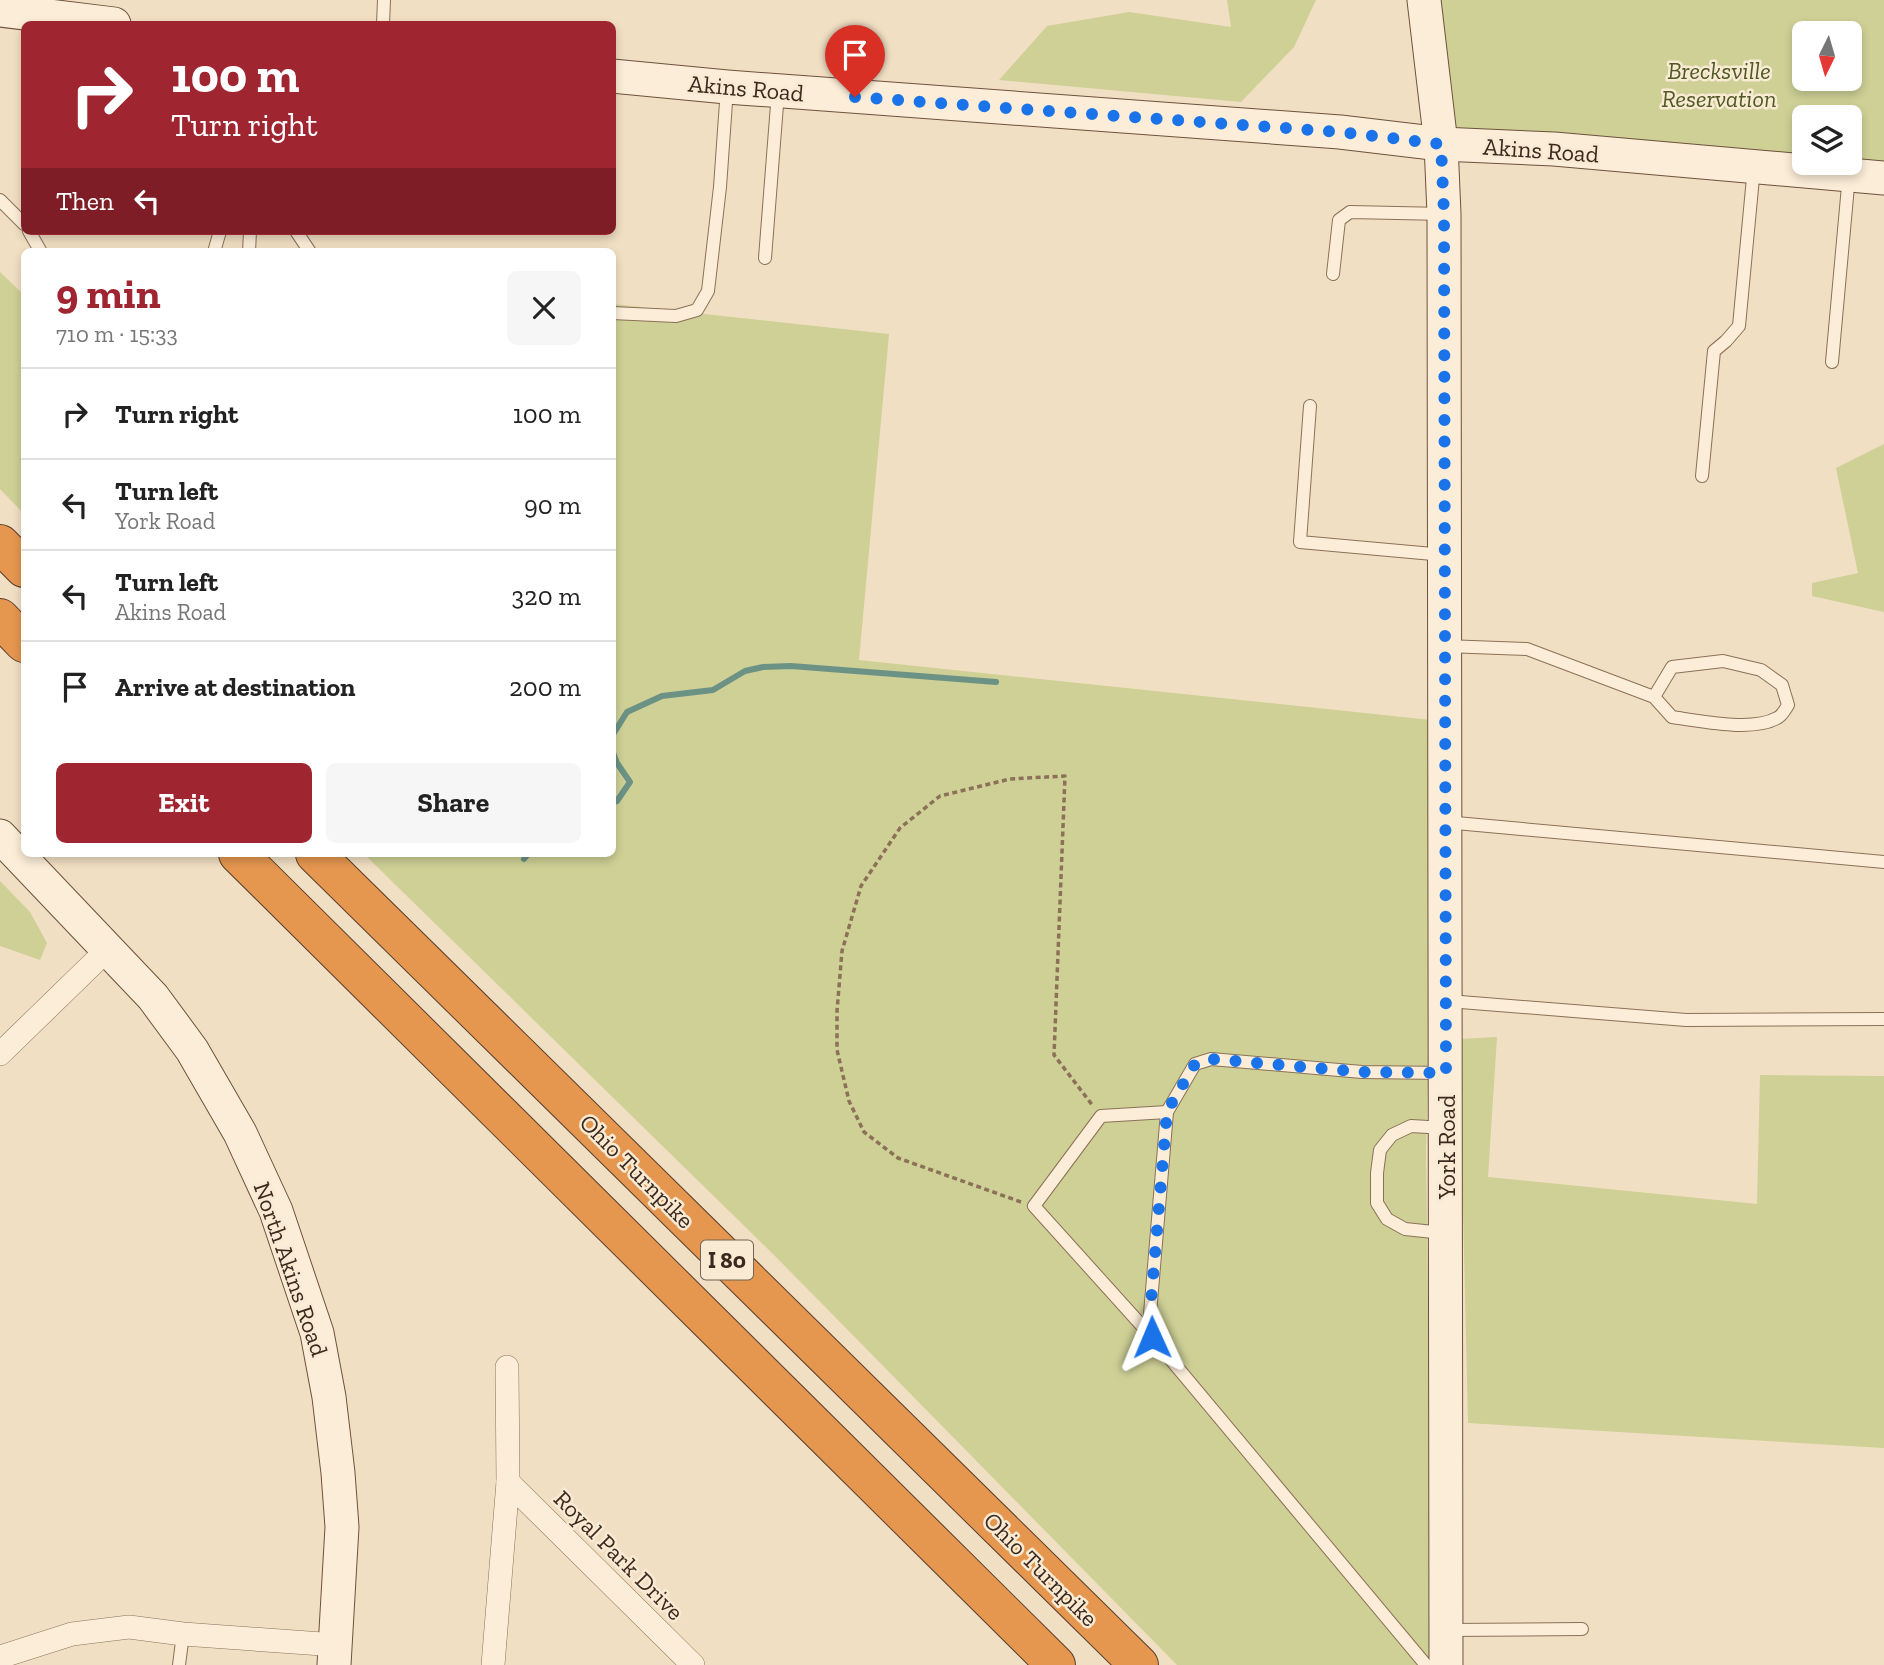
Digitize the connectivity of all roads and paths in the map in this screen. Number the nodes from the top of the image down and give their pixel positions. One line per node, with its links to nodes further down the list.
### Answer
1 (384, 0): 5 (lane)
2 (1424, 0): 9 (street, York Road)
3 (0, 10): 4 (street)
4 (52, 20)
5 (383, 21)
6 (616, 76): 7 (street, Akins Road)
7 (727, 88): 8 (street, Akins Road); 19 (lane)
8 (778, 91): 9 (street, Akins Road); 17 (lane)
9 (1441, 144): 10 (street, Akins Road); 15 (street, York Road)
10 (1754, 167): 11 (street, Akins Road); 22 (lane)
11 (1792, 170)
12 (1849, 175): 13 (street, Akins Road); 20 (lane)
13 (1884, 178)
14 (0, 200): 16 (lane)
15 (1444, 214): 18 (lane); 24 (street, York Road)
16 (21, 221)
17 (765, 258)
18 (1333, 274)
19 (616, 313)
20 (1832, 362)
21 (1310, 406): 24 (lane)
22 (1702, 476)
23 (0, 544): 25 (highway)
24 (1445, 555): 28 (street, York Road)
25 (21, 565)
26 (0, 618): 27 (highway)
27 (21, 640)
28 (1445, 646): 29 (lane); 30 (street, York Road)
29 (1654, 697): 29 (lane)
30 (1445, 822): 34 (lane); 36 (street, York Road)
31 (0, 836): 35 (street, North Akins Road)
32 (241, 857): 56 (highway, I 80)
33 (318, 857): 57 (highway, Ohio Turnpike / I 80)
34 (1884, 862)
35 (108, 949): 38 (street); 51 (street, North Akins Road)
36 (1445, 1001): 37 (lane); 39 (street, York Road)
37 (1884, 1019)
38 (0, 1054)
39 (1446, 1073): 40 (lane); 42 (street, York Road)
40 (1167, 1111): 41 (lane); 45 (lane)
41 (1101, 1116): 43 (lane); 43 (path)
42 (1446, 1128): 44 (street, York Road); 44 (lane)
43 (1034, 1206): 45 (lane)
44 (1446, 1233): 49 (street, York Road)
45 (1152, 1337): 58 (lane)
46 (508, 1367): 47 (street)
47 (508, 1482): 54 (street); 55 (street, Royal Park Drive)
48 (1582, 1629): 49 (lane)
49 (1446, 1630): 59 (street, York Road)
50 (183, 1634): 51 (street); 52 (street); 53 (lane)
51 (335, 1655)
52 (0, 1657)
53 (179, 1665)
54 (493, 1665)
55 (693, 1665)
56 (1056, 1665)
57 (1139, 1665)
58 (1426, 1665)
59 (1446, 1665)

